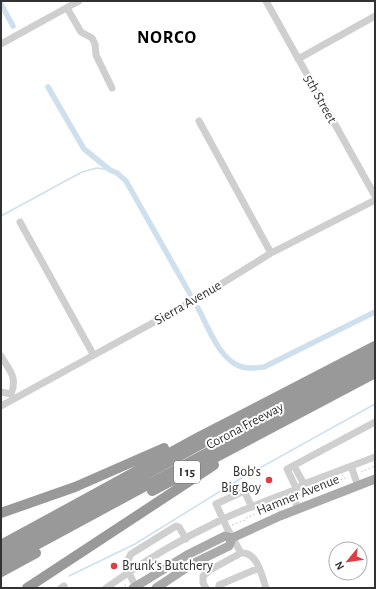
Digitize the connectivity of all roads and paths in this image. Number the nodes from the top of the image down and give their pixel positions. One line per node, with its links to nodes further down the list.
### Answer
1 (78, 1): 3 (street)
2 (266, 1): 6 (street, 5th Street)
3 (67, 8): 5 (street); 7 (street)
4 (375, 16): 6 (street)
5 (1, 44)
6 (298, 59): 9 (street, 5th Street)
7 (112, 88)
8 (199, 122): 12 (street)
9 (375, 196)
10 (375, 200): 12 (street, Sierra Avenue)
11 (20, 222): 14 (street)
12 (271, 253): 14 (street, Sierra Avenue)
13 (375, 346): 24 (highway, Corona Freeway / I 15)
14 (93, 354): 20 (street, Sierra Avenue)
15 (1, 356): 20 (street)
16 (375, 356): 44 (highway)
17 (375, 365): 45 (highway)
18 (375, 373): 22 (highway, Corona Freeway / I 15)
19 (1, 392): 20 (street)
20 (13, 396): 21 (street, Sierra Avenue)
21 (1, 406)
22 (295, 415): 47 (highway, Corona Freeway / I 15); 49 (highway)
23 (375, 422): 26 (street)
24 (198, 437): 37 (highway); 42 (highway, Corona Freeway / I 15)
25 (375, 456): 27 (street)
26 (294, 466): 31 (street); 33 (street)
27 (351, 466): 29 (street); 31 (street)
28 (375, 466): 29 (path)
29 (354, 474): 32 (street); 34 (path)
30 (375, 479): 32 (main road, Hamner Avenue)
31 (304, 484): 33 (street)
32 (358, 486): 36 (main road, Hamner Avenue)
33 (294, 489): 34 (street); 35 (street)
34 (294, 498): 36 (street); 39 (path)
35 (252, 507): 38 (street); 38 (street)
36 (298, 509): 41 (main road, Hamner Avenue)
37 (1, 513)
38 (223, 519): 39 (street); 40 (street)
39 (227, 528): 41 (street)
40 (186, 538): 48 (street); 48 (street)
41 (232, 538): 43 (street); 48 (main road, Hamner Avenue); 52 (main road, Hamner Avenue)
42 (1, 545)
43 (241, 553): 46 (street); 53 (street)
44 (1, 554)
45 (1, 564)
46 (259, 568): 54 (street); 55 (street)
47 (1, 572)
48 (132, 582): 50 (street); 51 (path)
49 (27, 588)
50 (106, 588)
51 (121, 588)
52 (156, 588)
53 (206, 588)
54 (219, 588)
55 (266, 588)

